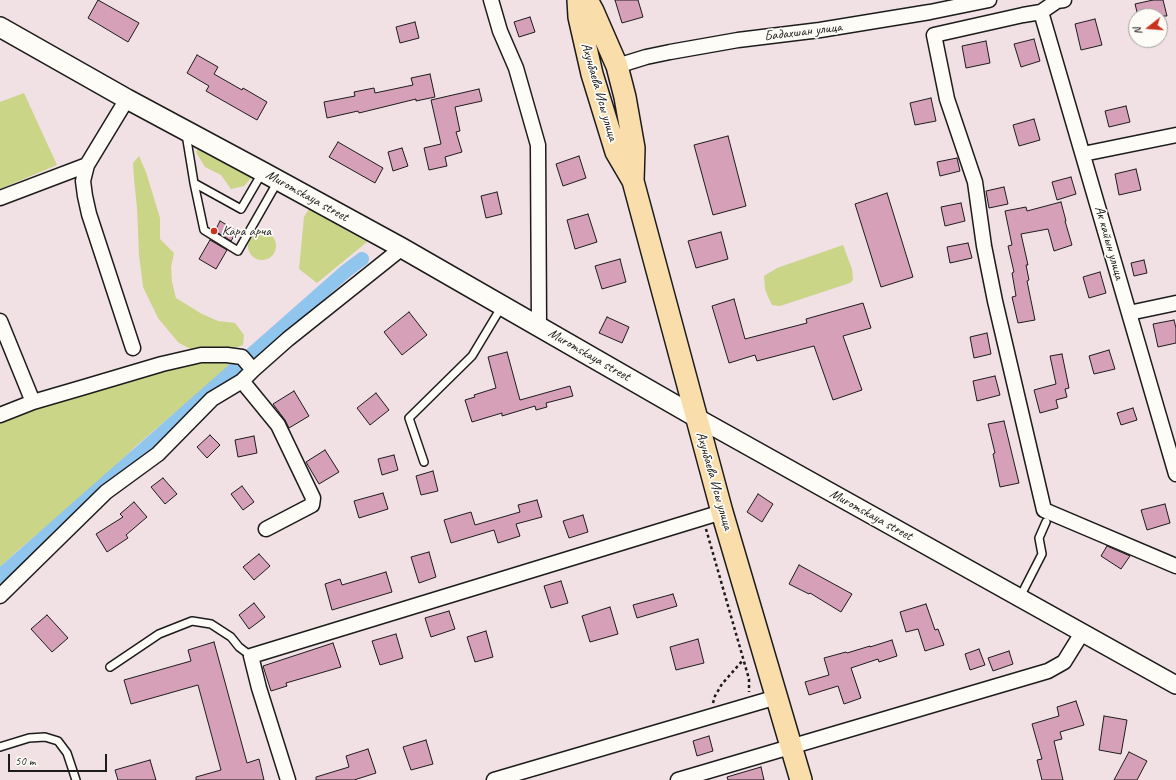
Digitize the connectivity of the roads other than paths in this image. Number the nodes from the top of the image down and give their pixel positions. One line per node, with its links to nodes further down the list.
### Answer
1 (491, 0): 23 (street)
2 (578, 0): 15 (main road, Ахунбаева Исы улица)
3 (587, 0): 8 (main road, Ахунбаева Исы улица)
4 (989, 0): 8 (street, Бадахшан улица)
5 (1064, 0): 6 (street)
6 (1041, 12): 12 (street, Ак кайын улица); 33 (street)
7 (0, 27): 9 (main road, Muromskaya street)
8 (617, 66): 15 (main road, Ахунбаева Исы улица)
9 (127, 99): 10 (main road, Muromskaya street); 13 (street)
10 (185, 130): 14 (main road, Muromskaya street); 16 (lane)
11 (1176, 135): 12 (street)
12 (1083, 154): 21 (street, Ак кайын улица)
13 (87, 165): 17 (street); 24 (street)
14 (270, 176): 16 (lane); 16 (lane); 18 (main road, Muromskaya street)
15 (633, 181): 29 (main road, Ахунбаева Исы улица)
16 (194, 183)
17 (0, 198)
18 (402, 248): 20 (main road, Muromskaya street); 25 (street)
19 (1176, 303): 21 (street)
20 (502, 306): 23 (main road, Muromskaya street); 30 (lane)
21 (1129, 313): 31 (street, Ак кайын улица)
22 (0, 321): 27 (street)
23 (539, 327): 29 (main road, Muromskaya street)
24 (134, 348)
25 (247, 363): 26 (street); 27 (street)
26 (242, 381): 34 (street); 36 (street)
27 (33, 402): 28 (street)
28 (0, 415)
29 (696, 417): 32 (main road, Ахунбаева Исы улица); 37 (street, Muromskaya street)
30 (424, 462)
31 (1175, 468)
32 (722, 512): 39 (street); 42 (main road, Ахунбаева Исы улица)
33 (1049, 516): 35 (street); 37 (lane)
34 (266, 529)
35 (1176, 566)
36 (0, 596)
37 (1020, 598): 38 (street, Muromskaya street)
38 (1082, 633): 41 (street, Muromskaya street); 43 (street)
39 (251, 656): 40 (lane); 46 (street)
40 (110, 667)
41 (1176, 685)
42 (777, 697): 43 (main road, Ахунбаева Исы улица); 47 (street)
43 (791, 746): 48 (street); 49 (main road, Ахунбаева Исы улица)
44 (0, 747): 45 (lane)
45 (76, 780)
46 (288, 780)
47 (494, 780)
48 (678, 780)
49 (801, 780)

